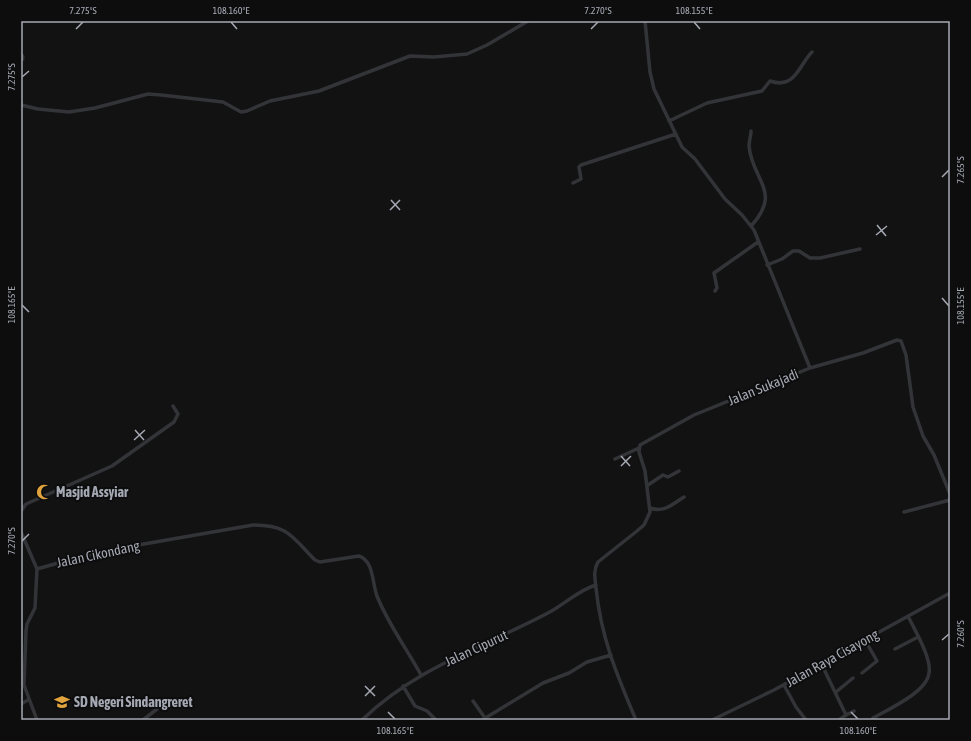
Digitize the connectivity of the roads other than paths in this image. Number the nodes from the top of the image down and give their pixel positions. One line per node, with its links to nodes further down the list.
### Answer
1 (528, 21): 4 (street)
2 (645, 21): 5 (street, Jalan Sukajadi)
3 (812, 52): 5 (street)
4 (21, 105)
5 (669, 121): 7 (street, Jalan Sukajadi)
6 (751, 131): 9 (street)
7 (676, 134): 8 (street); 9 (street, Jalan Sukajadi)
8 (573, 183)
9 (751, 226): 10 (street, Jalan Sukajadi)
10 (758, 242): 12 (street, Jalan Sukajadi); 13 (street)
11 (860, 249): 12 (street)
12 (767, 265): 14 (street, Jalan Sukajadi)
13 (715, 291)
14 (810, 368): 16 (street, Jalan Sukajadi); 20 (street)
15 (173, 406): 24 (street)
16 (639, 448): 17 (street, Jalan Sukajadi); 19 (street)
17 (615, 459)
18 (679, 471): 19 (street)
19 (648, 485): 23 (street)
20 (950, 494)
21 (684, 497): 23 (street)
22 (950, 500): 25 (street)
23 (650, 508): 28 (street)
24 (21, 511)
25 (904, 512)
26 (21, 532): 27 (street, Jalan Cikondang)
27 (37, 569): 37 (street, Jalan Cikondang); 42 (street, Jalan Cikondang)
28 (596, 585): 34 (street); 37 (street, Jalan Cipurut)
29 (950, 593): 30 (street, Jalan Raya Cisayong)
30 (908, 616): 31 (street); 32 (street, Jalan Raya Cisayong)
31 (918, 637): 33 (street); 49 (street)
32 (865, 640): 35 (street, Jalan Raya Cisayong); 36 (street)
33 (895, 649)
34 (611, 655): 50 (street); 55 (street)
35 (821, 663): 39 (street, Jalan Raya Cisayong); 41 (street)
36 (862, 673)
37 (421, 675): 40 (street, Jalan Cipurut)
38 (852, 678): 41 (street)
39 (784, 685): 48 (street, Jalan Raya Cisayong); 58 (street)
40 (403, 686): 53 (street, Jalan Cipurut); 54 (street)
41 (836, 692): 47 (street)
42 (28, 700): 44 (street); 51 (street)
43 (473, 701): 50 (street)
44 (21, 704)
45 (157, 709): 52 (street)
46 (854, 711): 47 (street)
47 (846, 715): 59 (street)
48 (720, 716): 56 (street, Jalan Raya Cisayong); 57 (street)
49 (873, 718)
50 (483, 719)
51 (37, 720)
52 (143, 720)
53 (362, 720)
54 (436, 720)
55 (636, 720)
56 (712, 720)
57 (723, 720)
58 (806, 720)
59 (839, 720)

